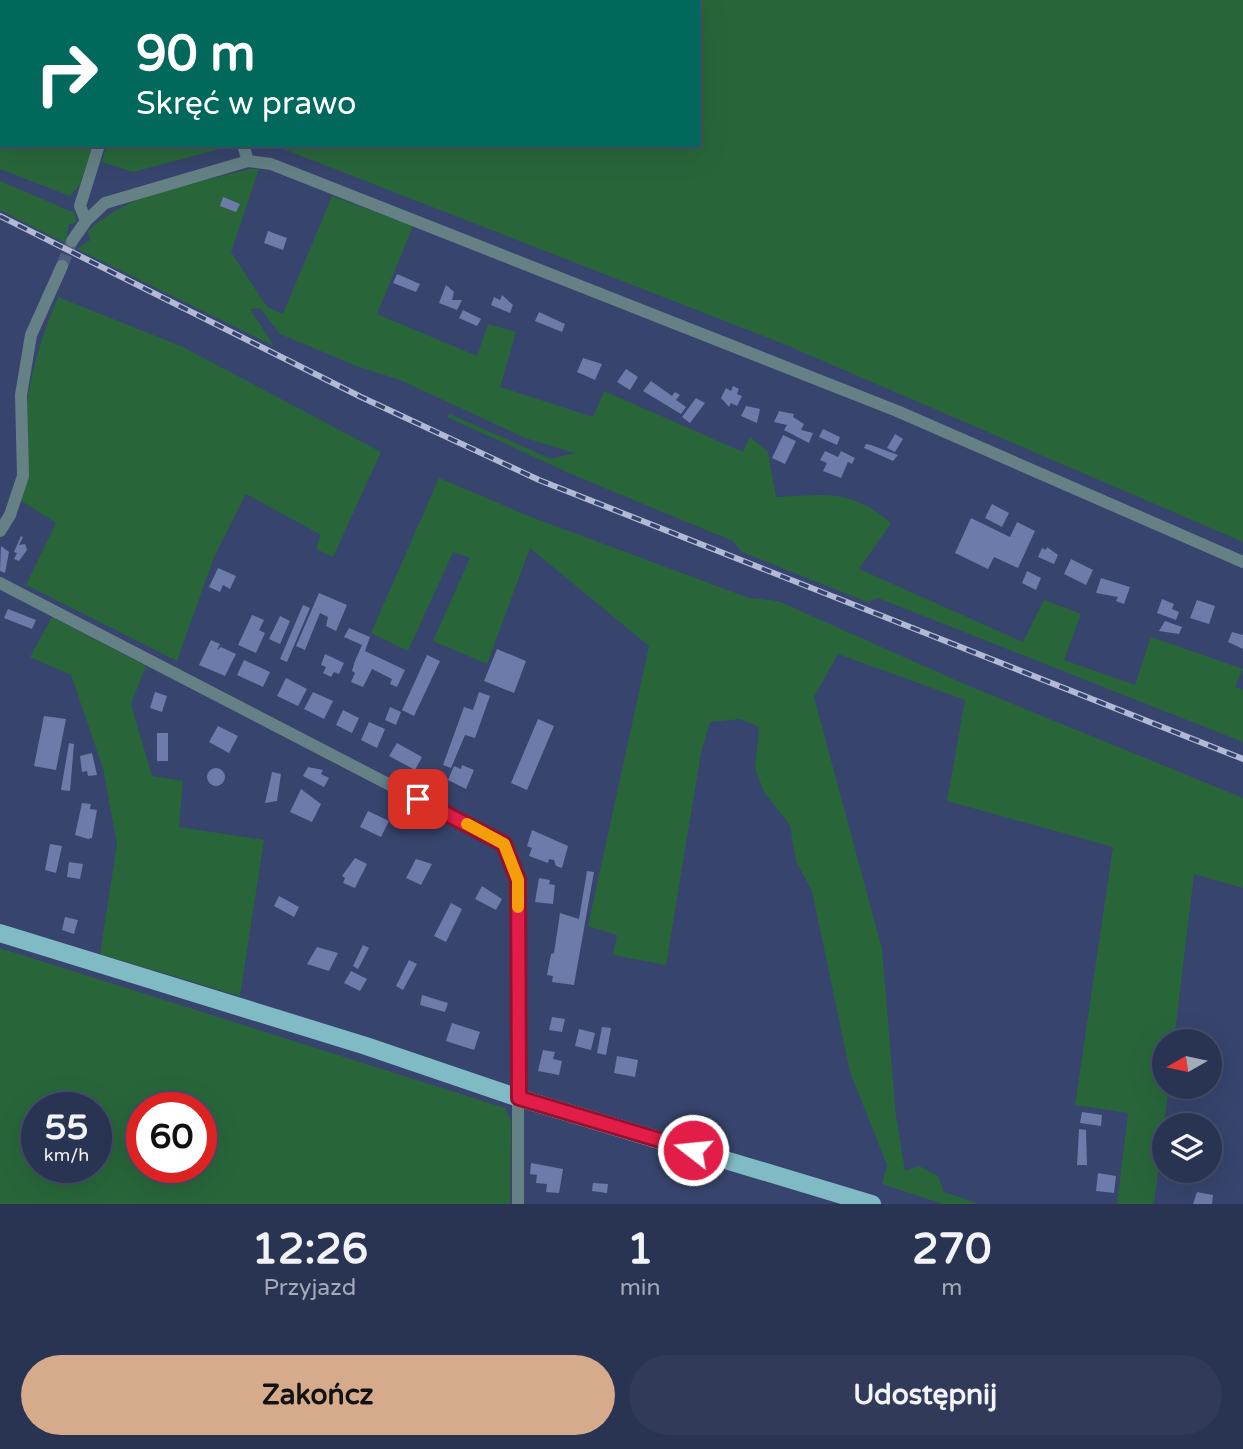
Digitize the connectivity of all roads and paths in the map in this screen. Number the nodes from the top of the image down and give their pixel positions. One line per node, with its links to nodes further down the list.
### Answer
1 (98, 147): 4 (street)
2 (244, 147): 3 (street)
3 (248, 161): 4 (street); 8 (street)
4 (86, 221): 5 (street)
5 (72, 241)
6 (62, 266): 7 (street)
7 (0, 531)
8 (1243, 562)
9 (0, 583): 11 (street)
10 (0, 933): 11 (main road)
11 (519, 1098): 12 (street); 13 (main road)
12 (519, 1204)
13 (872, 1204)

